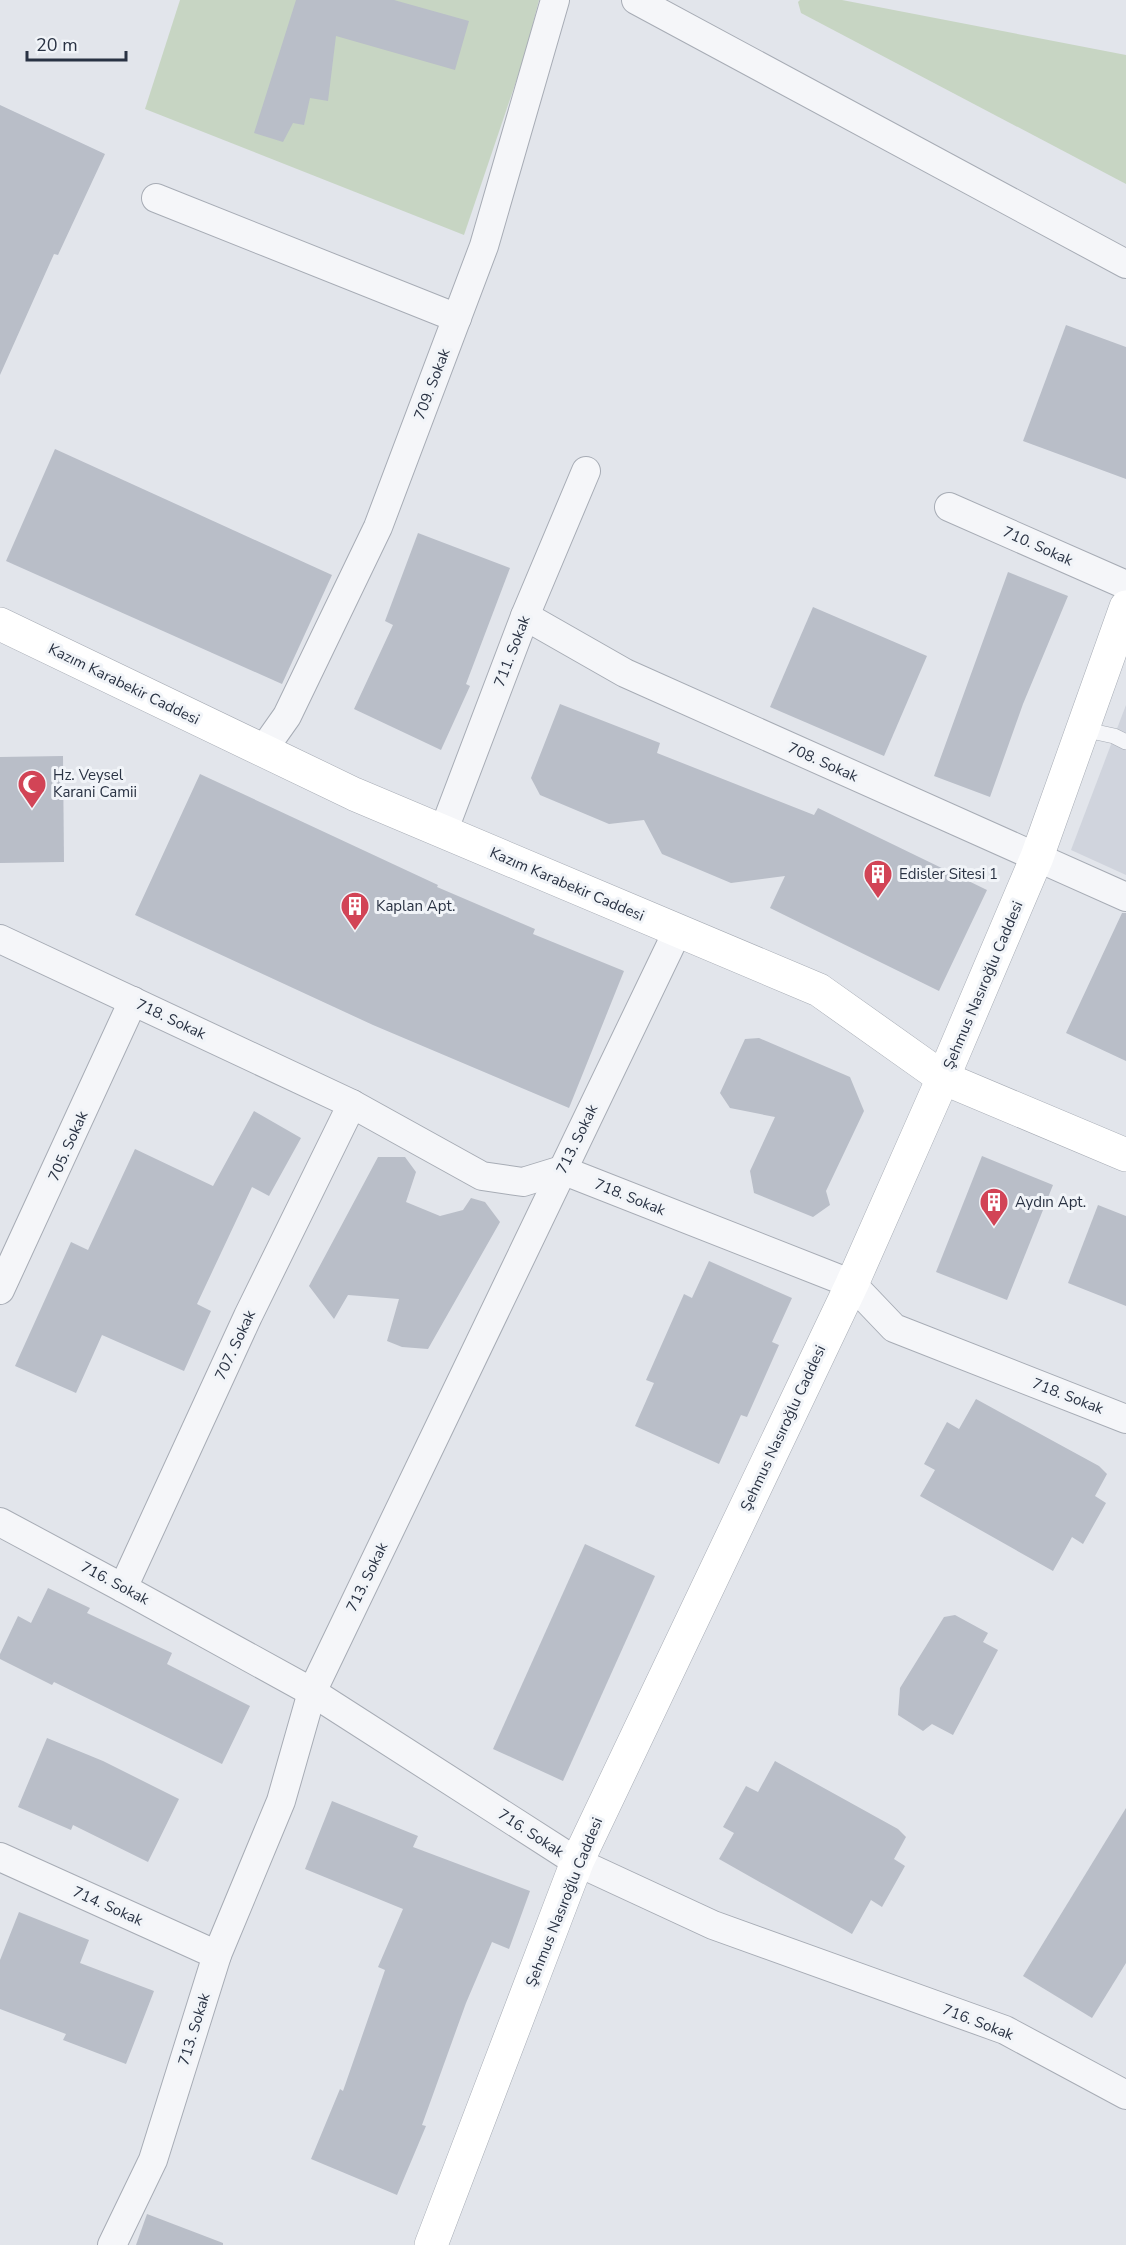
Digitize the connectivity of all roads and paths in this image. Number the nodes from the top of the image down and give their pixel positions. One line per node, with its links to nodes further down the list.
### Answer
1 (555, 0): 5 (street, 709. Sokak)
2 (636, 0): 4 (street)
3 (156, 198): 5 (street)
4 (1126, 264)
5 (457, 318): 14 (street, 709. Sokak)
6 (586, 471): 10 (street, 711. Sokak)
7 (949, 507): 8 (street, 710. Sokak)
8 (1126, 585)
9 (1126, 607): 12 (street, Şehmus Nasıroğlu Caddesi)
10 (525, 616): 15 (street, 711. Sokak); 16 (street, 708. Sokak)
11 (0, 624): 14 (street, Kazım Karabekir Caddesi)
12 (1082, 729): 13 (lane); 16 (street, Şehmus Nasıroğlu Caddesi)
13 (1126, 742)
14 (263, 750): 15 (street, Kazım Karabekir Caddesi)
15 (443, 832): 18 (street, Kazım Karabekir Caddesi)
16 (1037, 857): 17 (street, 708. Sokak); 21 (street, Şehmus Nasıroğlu Caddesi)
17 (1126, 897)
18 (678, 930): 21 (street, Kazım Karabekir Caddesi); 24 (street, 713. Sokak)
19 (0, 939): 20 (street, 718. Sokak)
20 (134, 1001): 22 (street, 718. Sokak); 26 (street, 705. Sokak)
21 (943, 1078): 23 (street, Kazım Karabekir Caddesi); 25 (street, Şehmus Nasıroğlu Caddesi)
22 (352, 1104): 24 (street, 718. Sokak); 29 (street, 707. Sokak)
23 (1126, 1155)
24 (562, 1170): 25 (street, 718. Sokak); 30 (street, 713. Sokak)
25 (852, 1284): 27 (street, 718. Sokak); 32 (street, Şehmus Nasıroğlu Caddesi)
26 (0, 1290)
27 (1126, 1419)
28 (0, 1522): 29 (street, 716. Sokak)
29 (123, 1588): 30 (street, 716. Sokak)
30 (312, 1692): 32 (street, 716. Sokak); 33 (street, 713. Sokak)
31 (0, 1857): 33 (street, 714. Sokak)
32 (577, 1862): 34 (street, 716. Sokak); 36 (street, Şehmus Nasıroğlu Caddesi)
33 (217, 1955): 35 (street, 713. Sokak)
34 (1126, 2095)
35 (112, 2245)
36 (430, 2245)

